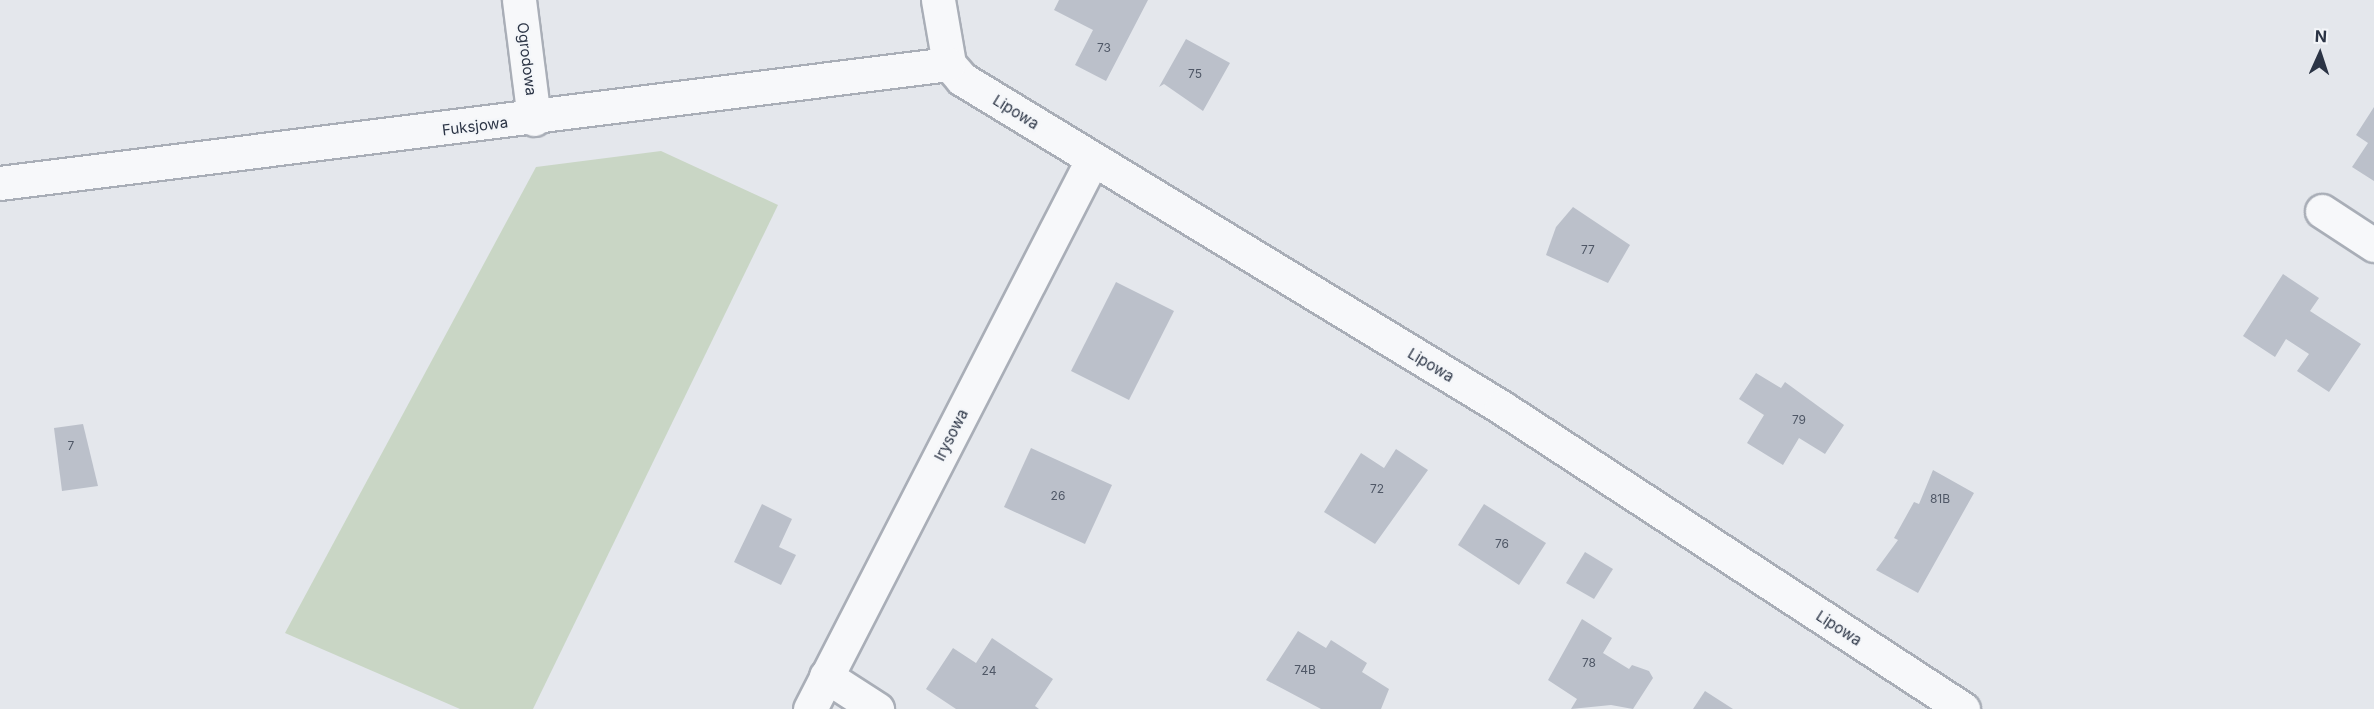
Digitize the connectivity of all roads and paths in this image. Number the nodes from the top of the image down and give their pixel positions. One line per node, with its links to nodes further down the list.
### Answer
1 (519, 0): 4 (street, Ogrodowa)
2 (938, 0): 3 (street)
3 (949, 64): 4 (street, Fuksjowa); 5 (street, Lipowa)
4 (534, 119): 6 (street, Fuksjowa)
5 (1092, 160): 9 (street, Irysowa); 12 (street, Lipowa)
6 (0, 183)
7 (2322, 211): 8 (street)
8 (2374, 245)
9 (826, 676): 10 (street, Irysowa); 11 (street)
10 (810, 709)
11 (877, 709)
12 (1963, 709)

